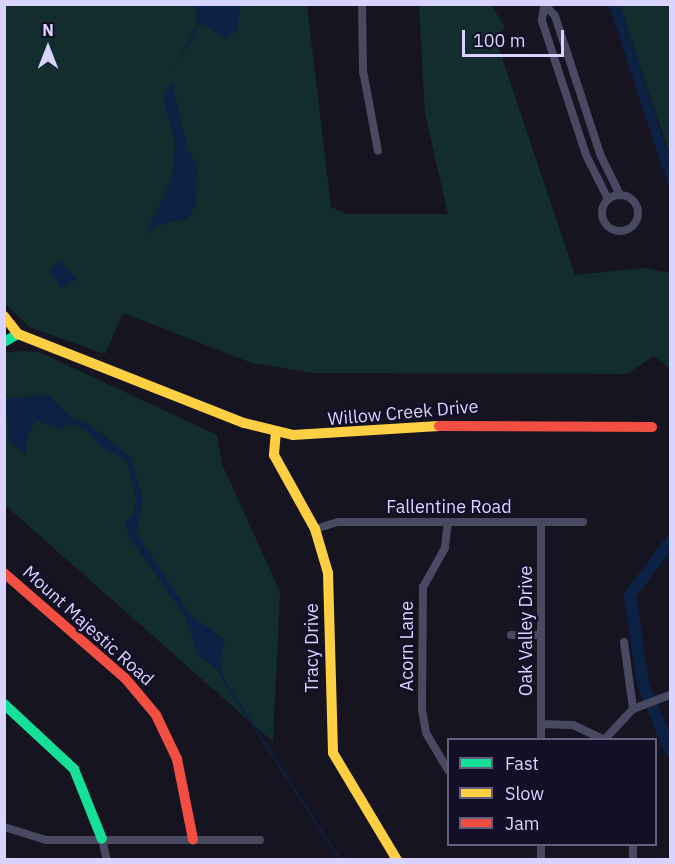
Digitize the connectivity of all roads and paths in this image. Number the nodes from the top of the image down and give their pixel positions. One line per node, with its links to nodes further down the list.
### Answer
1 (362, 4): 3 (street)
2 (544, 5): 4 (street); 5 (street)
3 (378, 151)
4 (620, 195): 5 (street); 5 (street)
5 (608, 200)
6 (4, 316): 7 (street)
7 (18, 334): 8 (street); 10 (street, Willow Creek Drive)
8 (4, 342)
9 (652, 428): 10 (street, Willow Creek Drive)
10 (276, 432): 14 (street, Tracy Drive)
11 (448, 522): 12 (street, Fallentine Road); 14 (street, Fallentine Road); 26 (street, Acorn Lane)
12 (541, 522): 13 (street, Fallentine Road); 17 (street, Oak Valley Drive)
13 (584, 522)
14 (315, 530): 32 (street, Tracy Drive)
15 (4, 573): 29 (street, Mount Majestic Road)
16 (511, 635): 17 (street)
17 (541, 635): 22 (street, Oak Valley Drive)
18 (624, 642): 21 (street)
19 (670, 697): 21 (street)
20 (4, 704): 28 (street)
21 (635, 707): 25 (street)
22 (541, 724): 23 (street, Oak Valley Drive); 24 (street)
23 (541, 738)
24 (603, 738)
25 (606, 738)
26 (447, 768)
27 (4, 827): 28 (street)
28 (102, 839): 29 (street); 31 (street)
29 (193, 839): 30 (street)
30 (260, 840)
31 (107, 860)
32 (397, 860)

